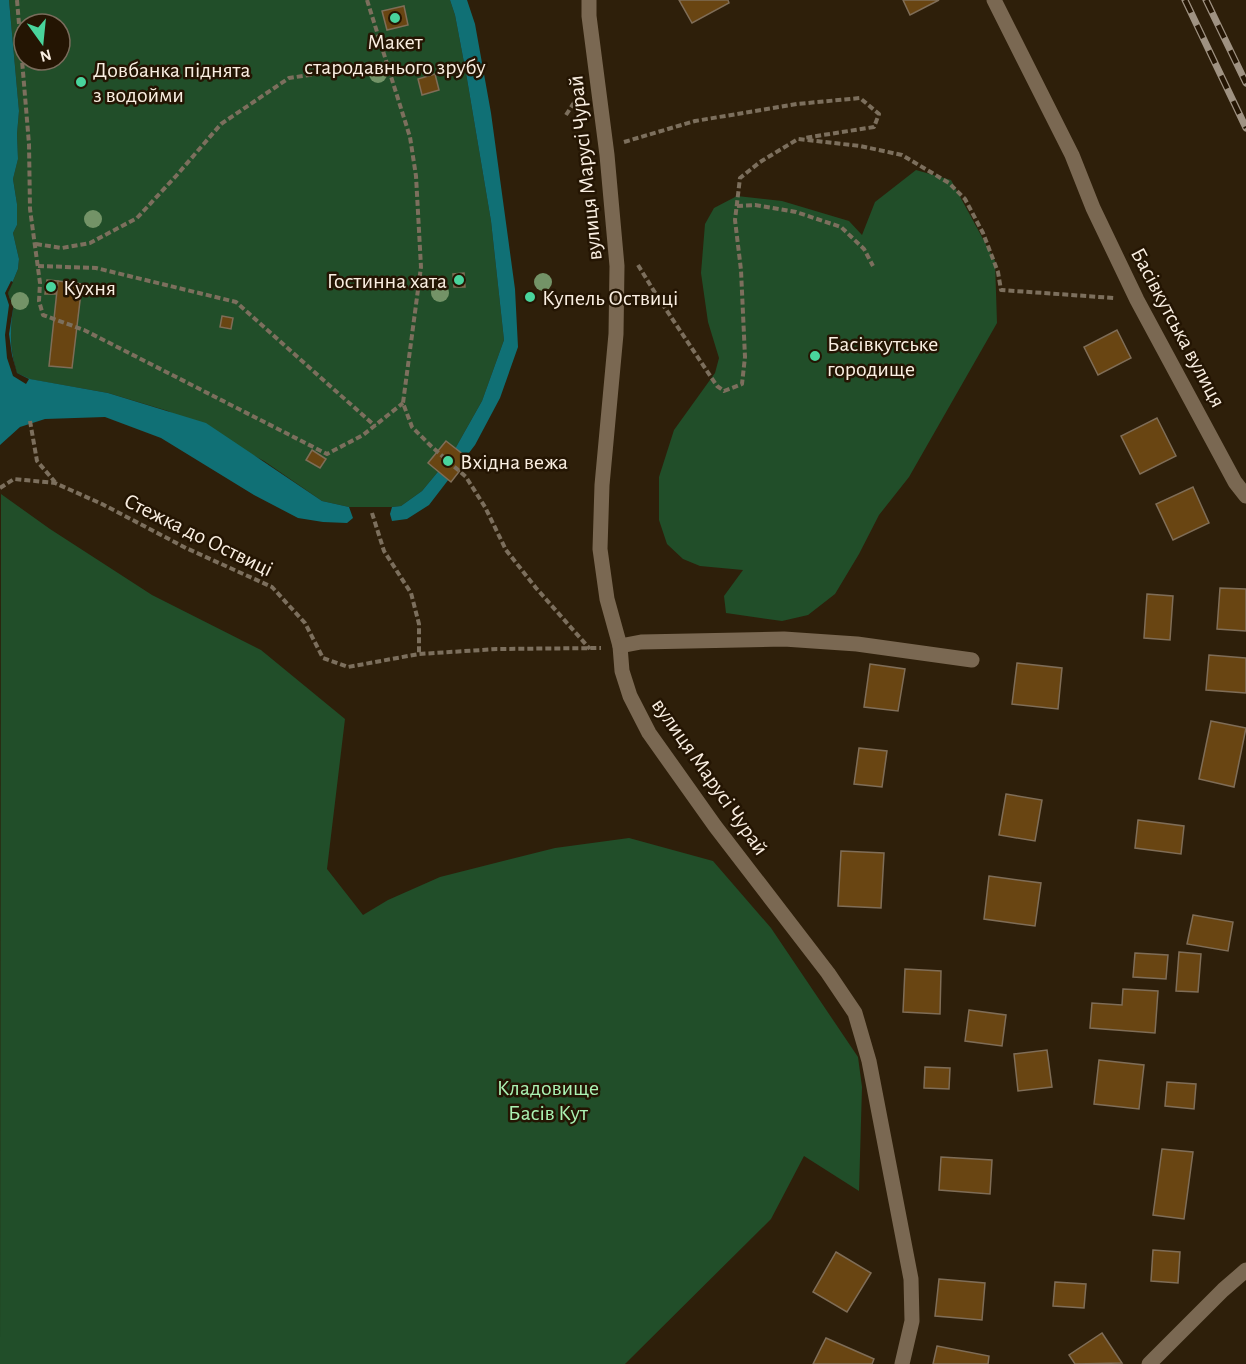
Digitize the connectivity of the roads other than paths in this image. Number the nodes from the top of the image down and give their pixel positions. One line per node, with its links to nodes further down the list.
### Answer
1 (589, 0): 4 (street, вулиця Марусі Чурай)
2 (994, 0): 3 (street, Басівкутська вулиця)
3 (1246, 496)
4 (620, 646): 5 (street); 7 (street, вулиця Марусі Чурай)
5 (972, 660)
6 (1246, 1270): 8 (street)
7 (902, 1364)
8 (1149, 1364)

